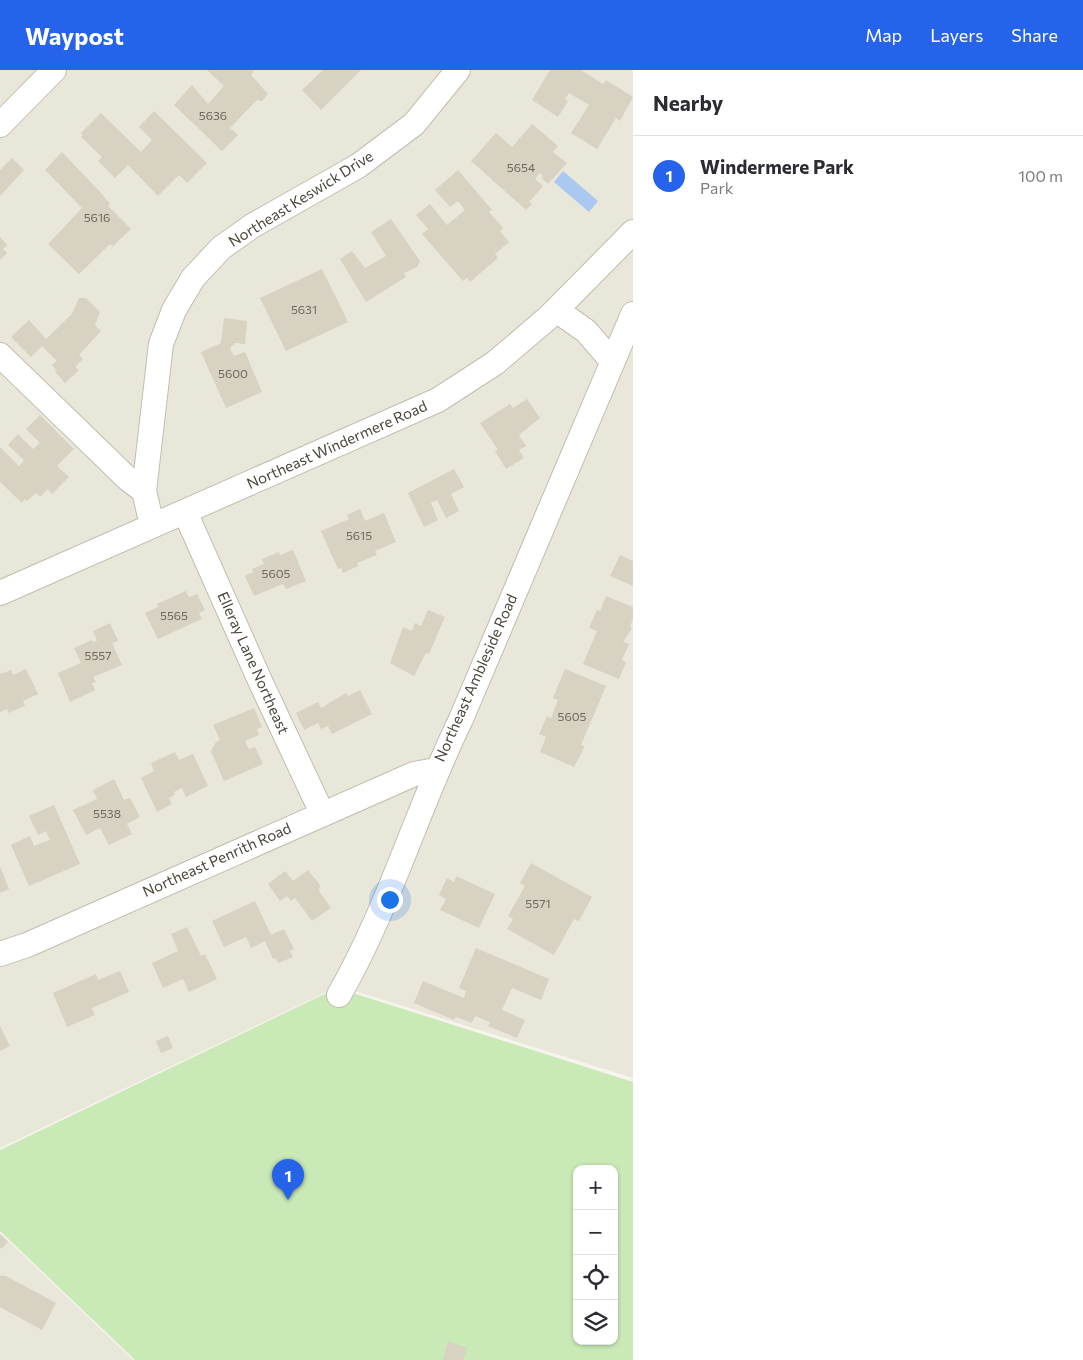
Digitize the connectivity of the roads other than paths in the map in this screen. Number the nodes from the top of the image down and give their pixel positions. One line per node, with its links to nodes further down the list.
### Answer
1 (54, 70): 3 (street)
2 (458, 70): 9 (street, Northeast Keswick Drive)
3 (0, 125)
4 (633, 232): 5 (street, Northeast Windermere Road)
5 (556, 310): 8 (street); 10 (street, Northeast Windermere Road)
6 (633, 314): 8 (street, Northeast Ambleside Road)
7 (0, 356): 9 (street)
8 (612, 361): 13 (street, Northeast Ambleside Road)
9 (144, 491): 11 (street)
10 (185, 512): 11 (street, Northeast Windermere Road); 14 (street, Elleray Lane Northeast)
11 (152, 525): 12 (street, Northeast Windermere Road)
12 (0, 593)
13 (436, 770): 14 (street, Northeast Penrith Road); 16 (street, Northeast Ambleside Road)
14 (322, 813): 15 (street, Northeast Penrith Road)
15 (0, 954)
16 (339, 995)

